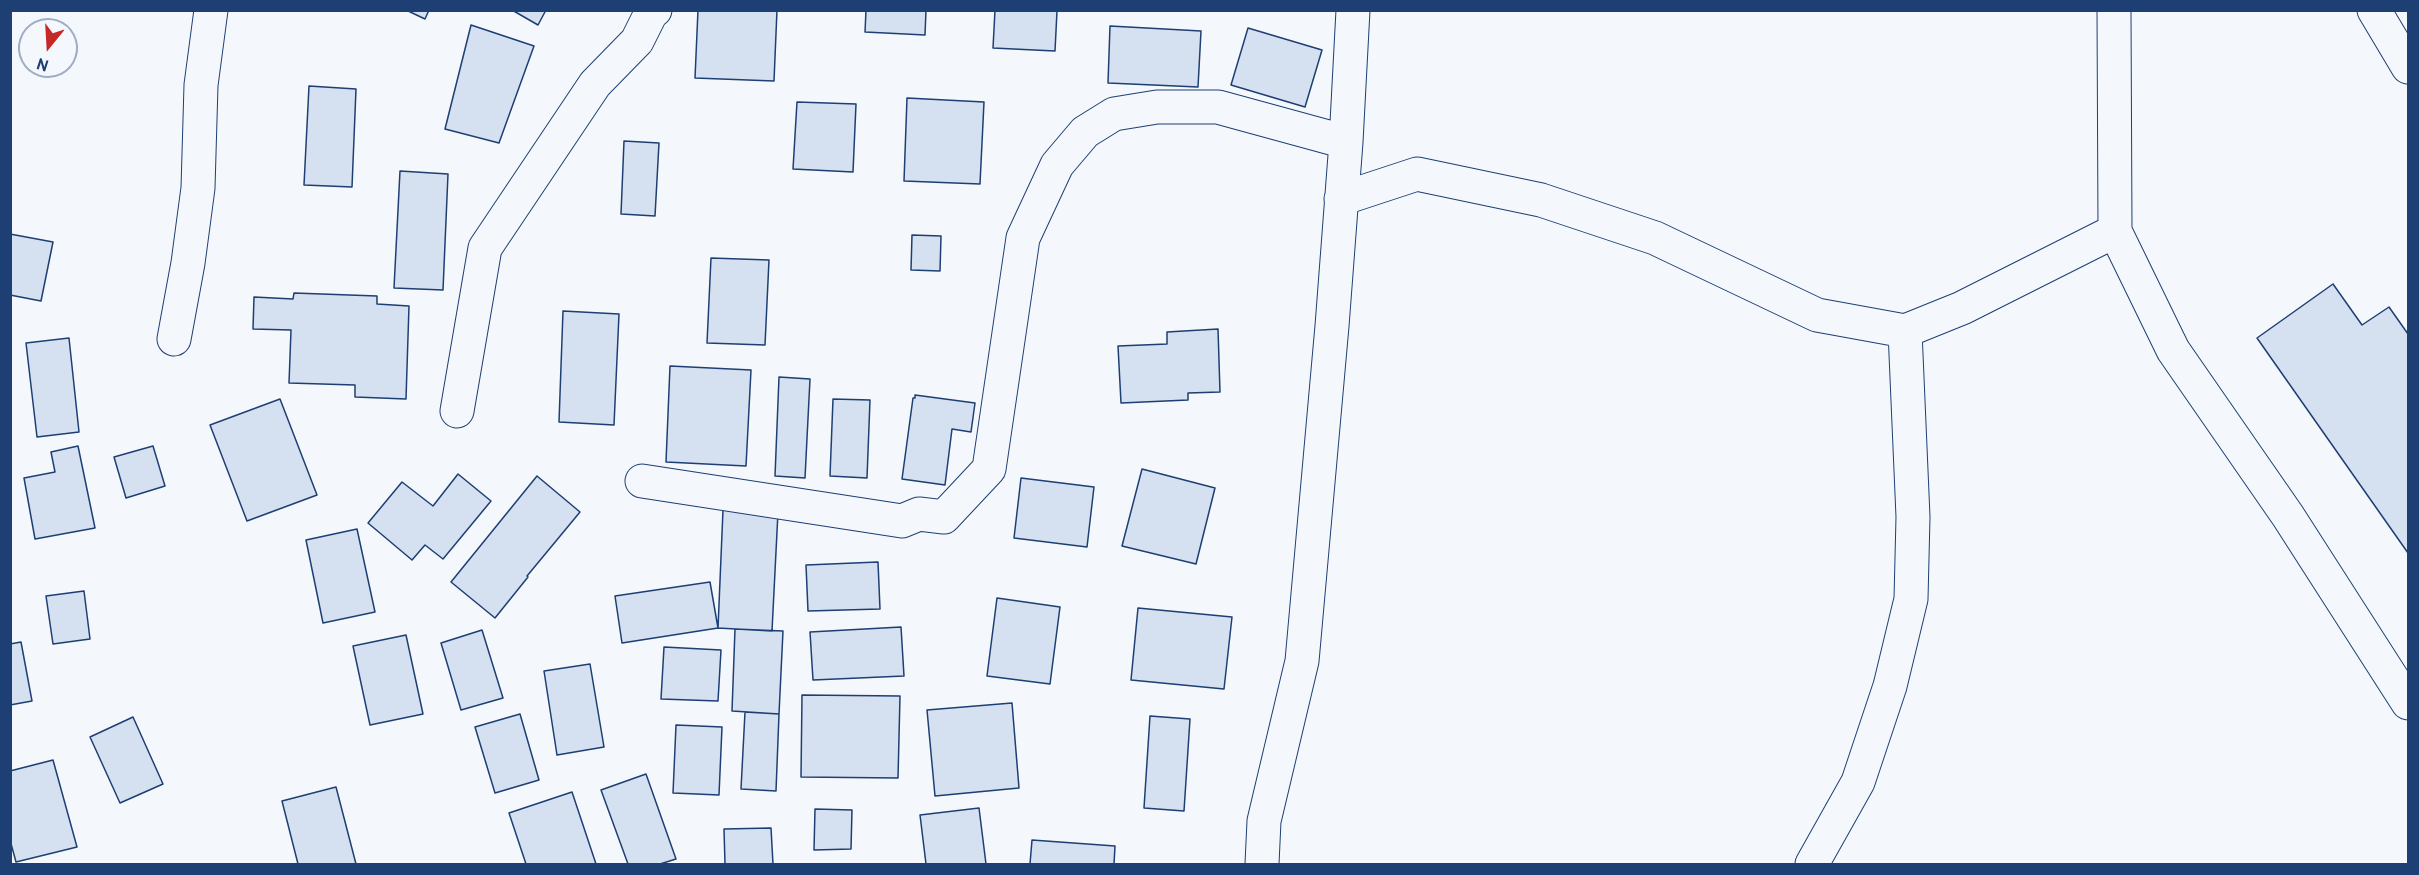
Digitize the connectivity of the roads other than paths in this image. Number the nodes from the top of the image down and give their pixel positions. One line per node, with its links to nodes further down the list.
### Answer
1 (211, 10): 12 (street)
2 (655, 10): 13 (street)
3 (1348, 10): 6 (street)
4 (2114, 10): 10 (street)
5 (2374, 10): 7 (street)
6 (1353, 11): 8 (street)
7 (2409, 68)
8 (1346, 142): 9 (street); 14 (street)
9 (1341, 199): 11 (street); 16 (street)
10 (2115, 231): 11 (street); 15 (street)
11 (1905, 332): 17 (street)
12 (174, 339)
13 (457, 411)
14 (642, 481)
15 (2409, 703)
16 (1262, 864)
17 (1812, 864)

